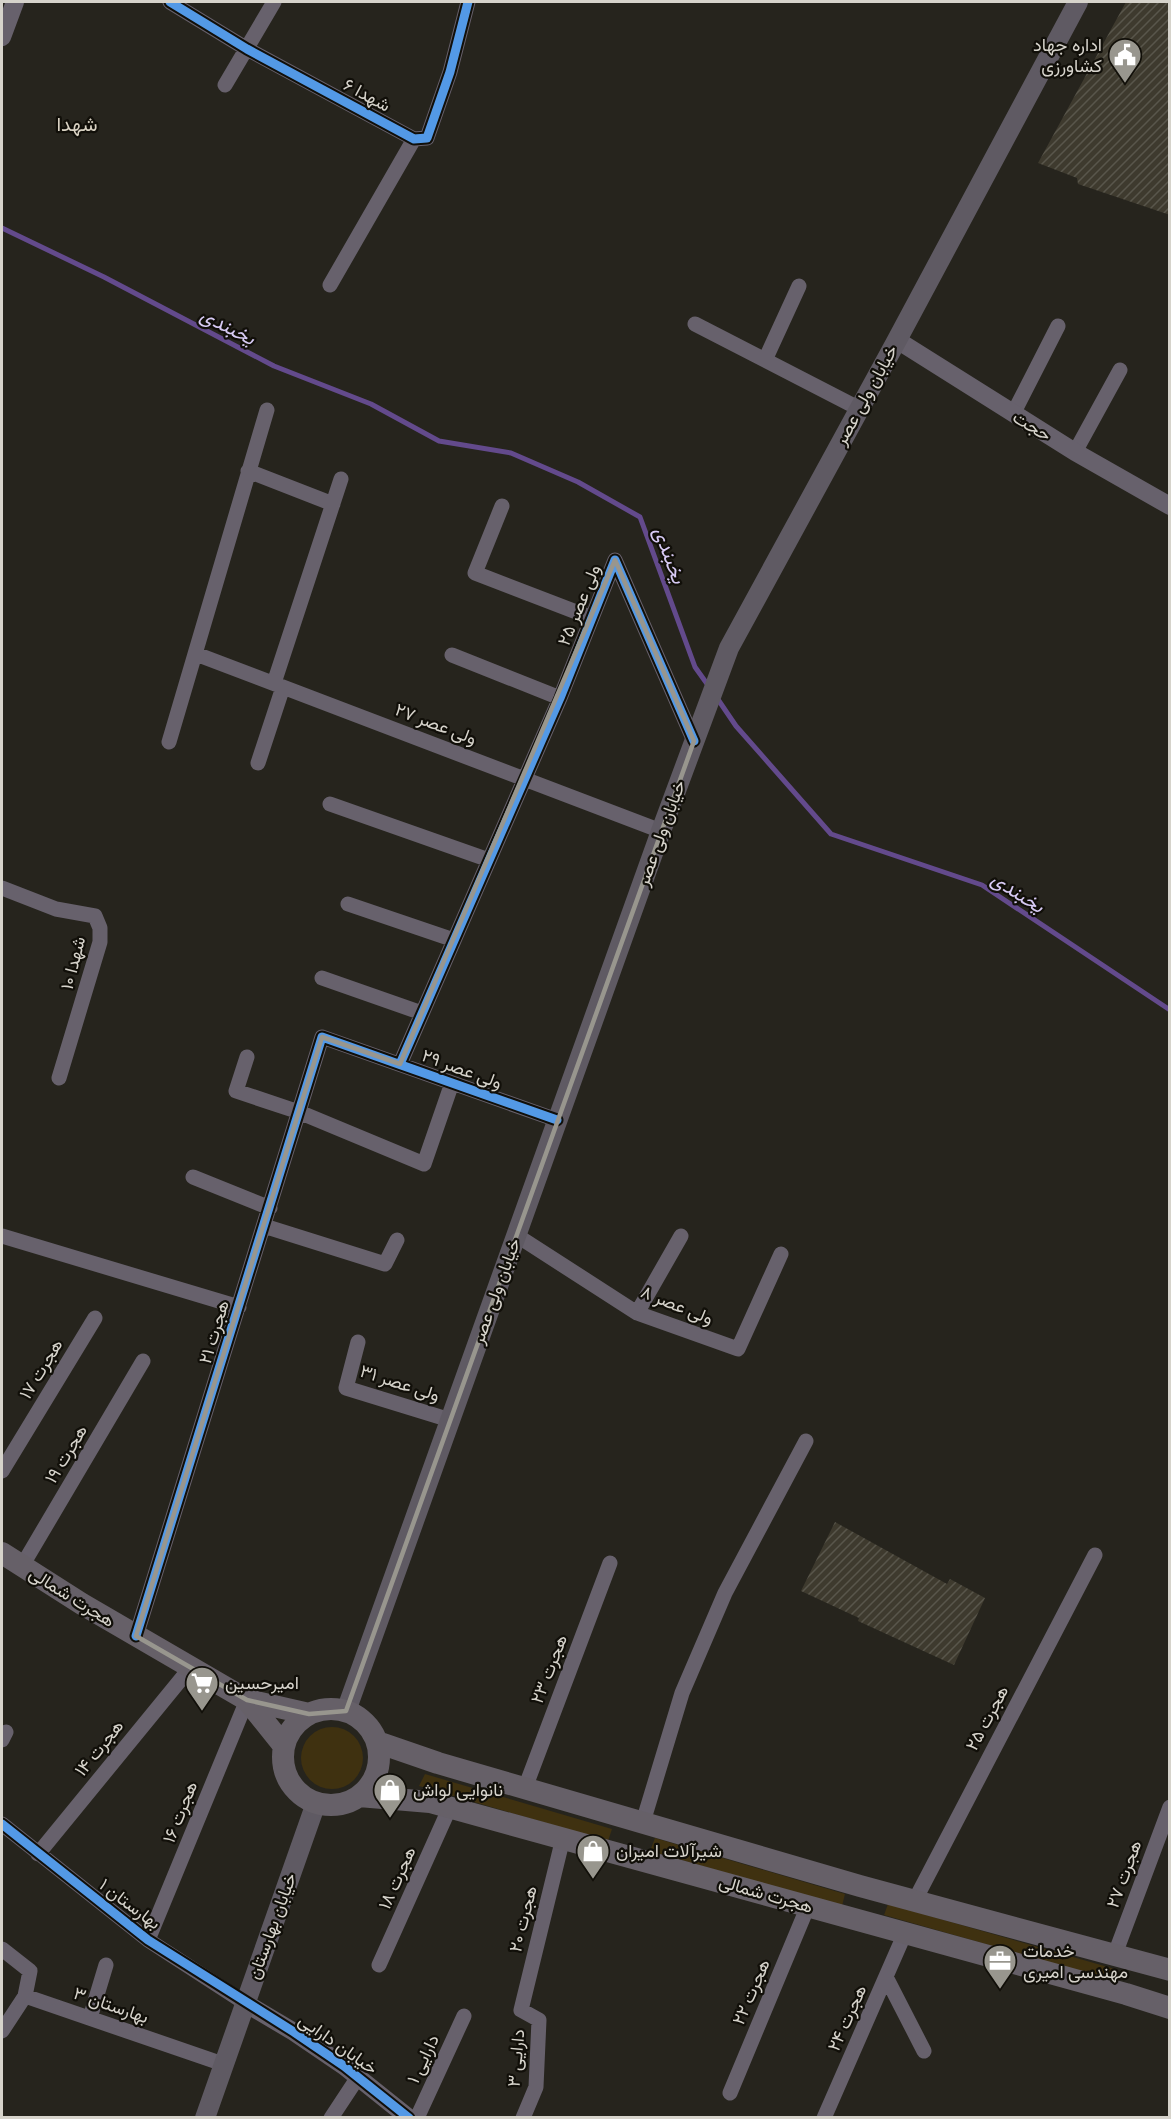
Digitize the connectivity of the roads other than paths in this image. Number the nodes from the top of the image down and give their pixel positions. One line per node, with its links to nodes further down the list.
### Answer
1 (15, 2): 6 (street)
2 (170, 2): 7 (street, شهدا ۶)
3 (274, 2): 7 (street)
4 (468, 2): 9 (street)
5 (1078, 2): 14 (main road, خیابان ولی عصر)
6 (3, 25)
7 (247, 49): 8 (street); 9 (street, شهدا ۶)
8 (225, 85)
9 (414, 139): 10 (street)
10 (330, 285)
11 (799, 286): 15 (street)
12 (695, 324): 15 (street)
13 (1058, 326): 19 (street)
14 (897, 340): 17 (main road, خیابان ولی عصر); 19 (street, حجت)
15 (765, 360): 17 (street)
16 (1120, 369): 20 (street)
17 (858, 408): 31 (main road, خیابان ولی عصر)
18 (267, 410): 21 (street)
19 (1013, 414): 20 (street, حجت)
20 (1075, 452): 25 (street, حجت)
21 (248, 471): 23 (street); 27 (street)
22 (341, 479): 23 (street)
23 (333, 504): 29 (street)
24 (502, 506): 26 (street)
25 (1170, 506)
26 (592, 618): 30 (street, ولی عصر ۲۵); 31 (street, ولی عصر ۲۵)
27 (196, 654): 29 (street, ولی عصر ۲۷); 32 (street)
28 (452, 655): 30 (street)
29 (278, 685): 33 (street); 34 (street, ولی عصر ۲۷)
30 (560, 698): 34 (street, ولی عصر ۲۵)
31 (695, 741): 36 (main road, خیابان ولی عصر)
32 (169, 742)
33 (258, 763)
34 (524, 778): 36 (street, ولی عصر ۲۷); 37 (street, ولی عصر ۲۵)
35 (330, 804): 37 (street)
36 (661, 831): 49 (main road, خیابان ولی عصر)
37 (489, 860): 40 (street, ولی عصر ۲۵)
38 (2, 888): 46 (street, شهدا ۱۰)
39 (348, 904): 40 (street)
40 (454, 940): 42 (street, ولی عصر ۲۵)
41 (322, 978): 42 (street)
42 (422, 1013): 45 (street, ولی عصر ۲۵)
43 (322, 1037): 45 (street, ولی عصر ۲۹); 48 (street, هجرت ۲۱)
44 (247, 1057): 48 (street)
45 (400, 1064): 47 (street, ولی عصر ۲۹)
46 (59, 1078)
47 (452, 1083): 48 (street); 49 (street, ولی عصر ۲۹)
48 (299, 1112): 51 (street, هجرت ۲۱)
49 (557, 1120): 53 (main road, خیابان ولی عصر)
50 (193, 1177): 51 (street)
51 (270, 1208): 52 (street, هجرت ۲۱)
52 (264, 1226): 56 (street); 58 (street, هجرت ۲۱)
53 (516, 1235): 59 (street, ولی عصر ۸); 63 (main road, خیابان ولی عصر)
54 (2, 1236): 58 (street)
55 (681, 1236): 59 (street)
56 (397, 1240)
57 (781, 1254): 59 (street, ولی عصر ۸)
58 (239, 1306): 70 (street, هجرت ۲۱)
59 (637, 1313)
60 (95, 1317): 65 (street, هجرت ۱۷)
61 (358, 1342): 63 (street, ولی عصر ۳۱)
62 (144, 1361): 69 (street, هجرت ۱۹)
63 (450, 1420): 73 (main road, خیابان ولی عصر)
64 (806, 1441): 82 (street)
65 (2, 1471)
66 (2, 1553): 69 (main road, هجرت شمالی)
67 (1095, 1555): 86 (street, هجرت ۲۵)
68 (610, 1563): 77 (street, هجرت ۲۳)
69 (22, 1566): 70 (main road, هجرت شمالی)
70 (136, 1636): 71 (main road, هجرت شمالی)
71 (191, 1667): 72 (main road, هجرت شمالی); 85 (street, هجرت ۱۴)
72 (247, 1700): 74 (main road); 76 (main road, هجرت شمالی); 89 (street, هجرت ۱۶)
73 (346, 1711): 74 (main road); 75 (main road)
74 (309, 1714): 76 (main road)
75 (377, 1742): 77 (main road, هجرت شمالی); 78 (main road)
76 (284, 1746): 79 (main road)
77 (525, 1788): 82 (main road, هجرت شمالی)
78 (359, 1796): 79 (main road); 80 (main road, هجرت شمالی)
79 (316, 1803): 98 (main road, خیابان بهارستان)
80 (450, 1807): 84 (main road, هجرت شمالی); 93 (street, هجرت ۱۸)
81 (1170, 1808): 91 (street, هجرت ۲۷)
82 (643, 1822): 86 (main road, هجرت شمالی)
83 (2, 1824): 85 (street, بهارستان ۱)
84 (563, 1838): 87 (main road, هجرت شمالی); 100 (street, هجرت ۲۰)
85 (38, 1854): 89 (street, بهارستان ۱)
86 (915, 1900): 91 (main road, هجرت شمالی)
87 (808, 1906): 88 (main road, هجرت شمالی); 107 (street, هجرت ۲۲)
88 (905, 1933): 95 (street, هجرت ۲۴); 96 (main road, هجرت شمالی)
89 (148, 1940): 98 (street, بهارستان ۱)
90 (2, 1949): 97 (street)
91 (1125, 1957): 94 (main road, هجرت شمالی); 96 (main road)
92 (106, 1965): 102 (street)
93 (379, 1965)
94 (1170, 1970)
95 (886, 1977): 104 (street); 113 (street, هجرت ۲۴)
96 (1126, 1994): 99 (main road, هجرت شمالی)
97 (25, 1996): 102 (street, بهارستان ۳); 103 (street)
98 (245, 2002): 105 (main road, خیابان بهارستان); 106 (street, خیابان دارایی)
99 (1170, 2008)
100 (521, 2010): 112 (street, دارایی ۳)
101 (464, 2016): 111 (street, دارایی ۱)
102 (90, 2018): 105 (street, بهارستان ۳)
103 (2, 2031)
104 (924, 2051)
105 (224, 2064): 108 (main road, خیابان بهارستان)
106 (358, 2077): 109 (street); 110 (street, خیابان دارایی)
107 (730, 2092)
108 (204, 2118)
109 (331, 2118)
110 (409, 2118)
111 (417, 2118)
112 (523, 2118)
113 (824, 2118)

